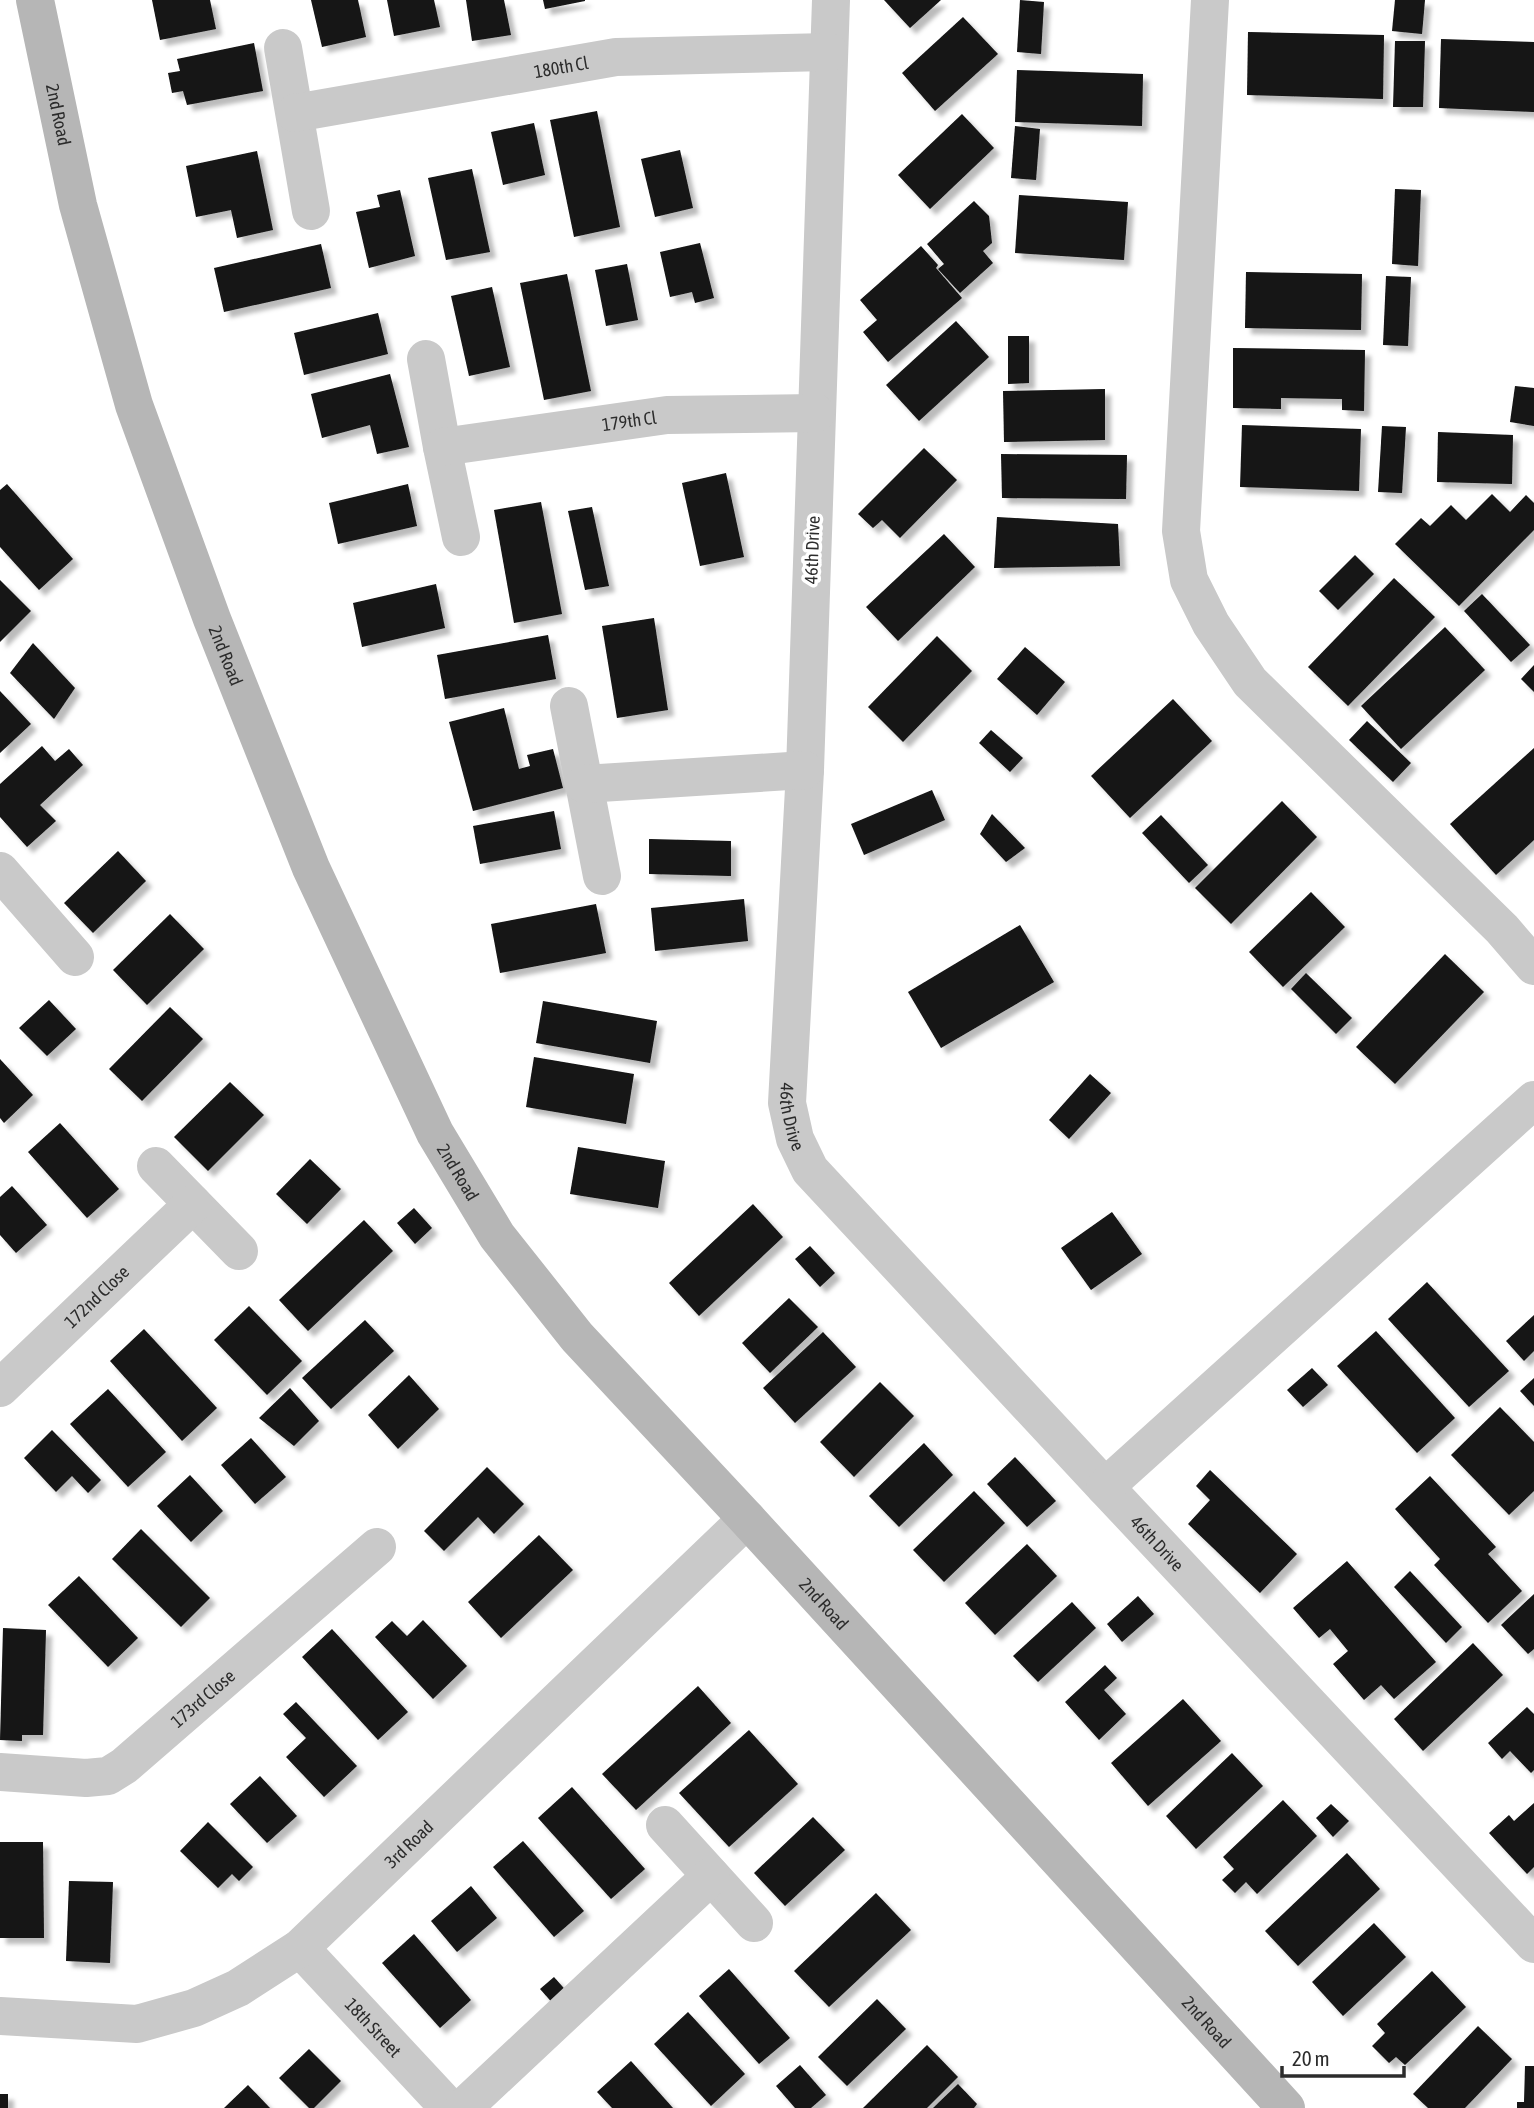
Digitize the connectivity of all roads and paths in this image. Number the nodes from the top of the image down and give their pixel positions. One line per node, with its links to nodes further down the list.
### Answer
1 (35, 0): 25 (street, 2nd Road)
2 (831, 0): 5 (street, 46th Drive)
3 (1210, 0): 18 (street)
4 (283, 48): 6 (street)
5 (829, 52): 6 (street, 180th Cl); 9 (street, 46th Drive)
6 (295, 113): 7 (street)
7 (311, 212)
8 (426, 359): 10 (street)
9 (816, 413): 10 (street, 179th Cl); 13 (street, 46th Drive)
10 (442, 447): 11 (street)
11 (461, 537)
12 (569, 706): 14 (street)
13 (805, 770): 14 (street); 24 (street, 46th Drive)
14 (584, 783): 15 (street)
15 (602, 876)
16 (7, 891): 17 (street)
17 (75, 957)
18 (1534, 966)
19 (1534, 1100): 24 (street)
20 (156, 1166): 21 (street)
21 (193, 1204): 22 (street); 23 (street, 172nd Close)
22 (239, 1251)
23 (0, 1388)
24 (1105, 1487): 31 (street, 46th Drive)
25 (747, 1519): 32 (street, 3rd Road); 36 (street, 2nd Road)
26 (377, 1547): 27 (street, 173rd Close)
27 (0, 1773)
28 (665, 1825): 29 (street)
29 (711, 1876): 30 (street); 35 (street)
30 (754, 1923)
31 (1534, 1944)
32 (300, 1948): 33 (street, 3rd Road); 34 (street, 18th Street)
33 (0, 2016)
34 (449, 2108)
35 (463, 2108)
36 (1286, 2108)

